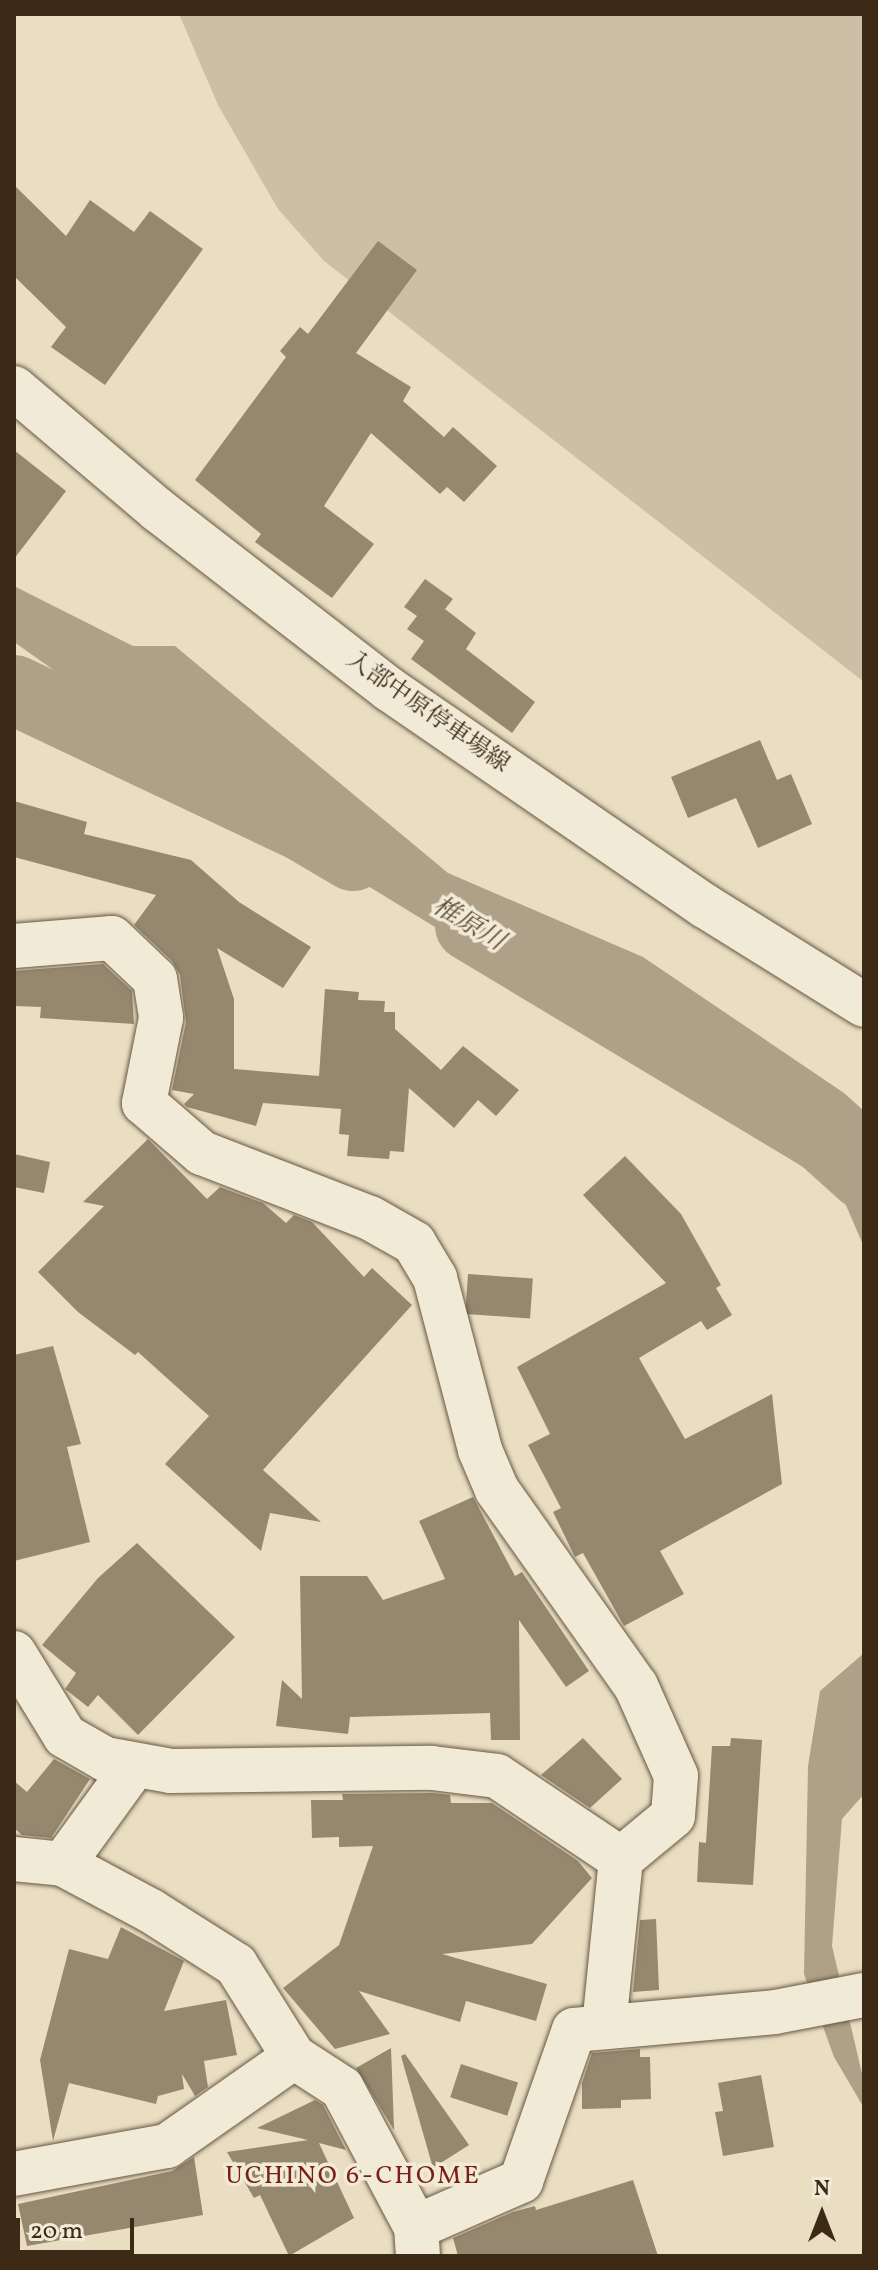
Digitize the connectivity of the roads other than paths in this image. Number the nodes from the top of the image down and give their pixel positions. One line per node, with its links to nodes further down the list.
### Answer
1 (14, 388): 3 (street, 入部中原停車場線)
2 (14, 946): 7 (street)
3 (864, 1005)
4 (14, 1653): 5 (street)
5 (135, 1765): 7 (street); 8 (street)
6 (14, 1859): 8 (street)
7 (621, 1859): 10 (street)
8 (63, 1864): 11 (street)
9 (864, 1995): 10 (street)
10 (604, 2025): 13 (street)
11 (294, 2057): 12 (street); 13 (street)
12 (14, 2174)
13 (417, 2241)

